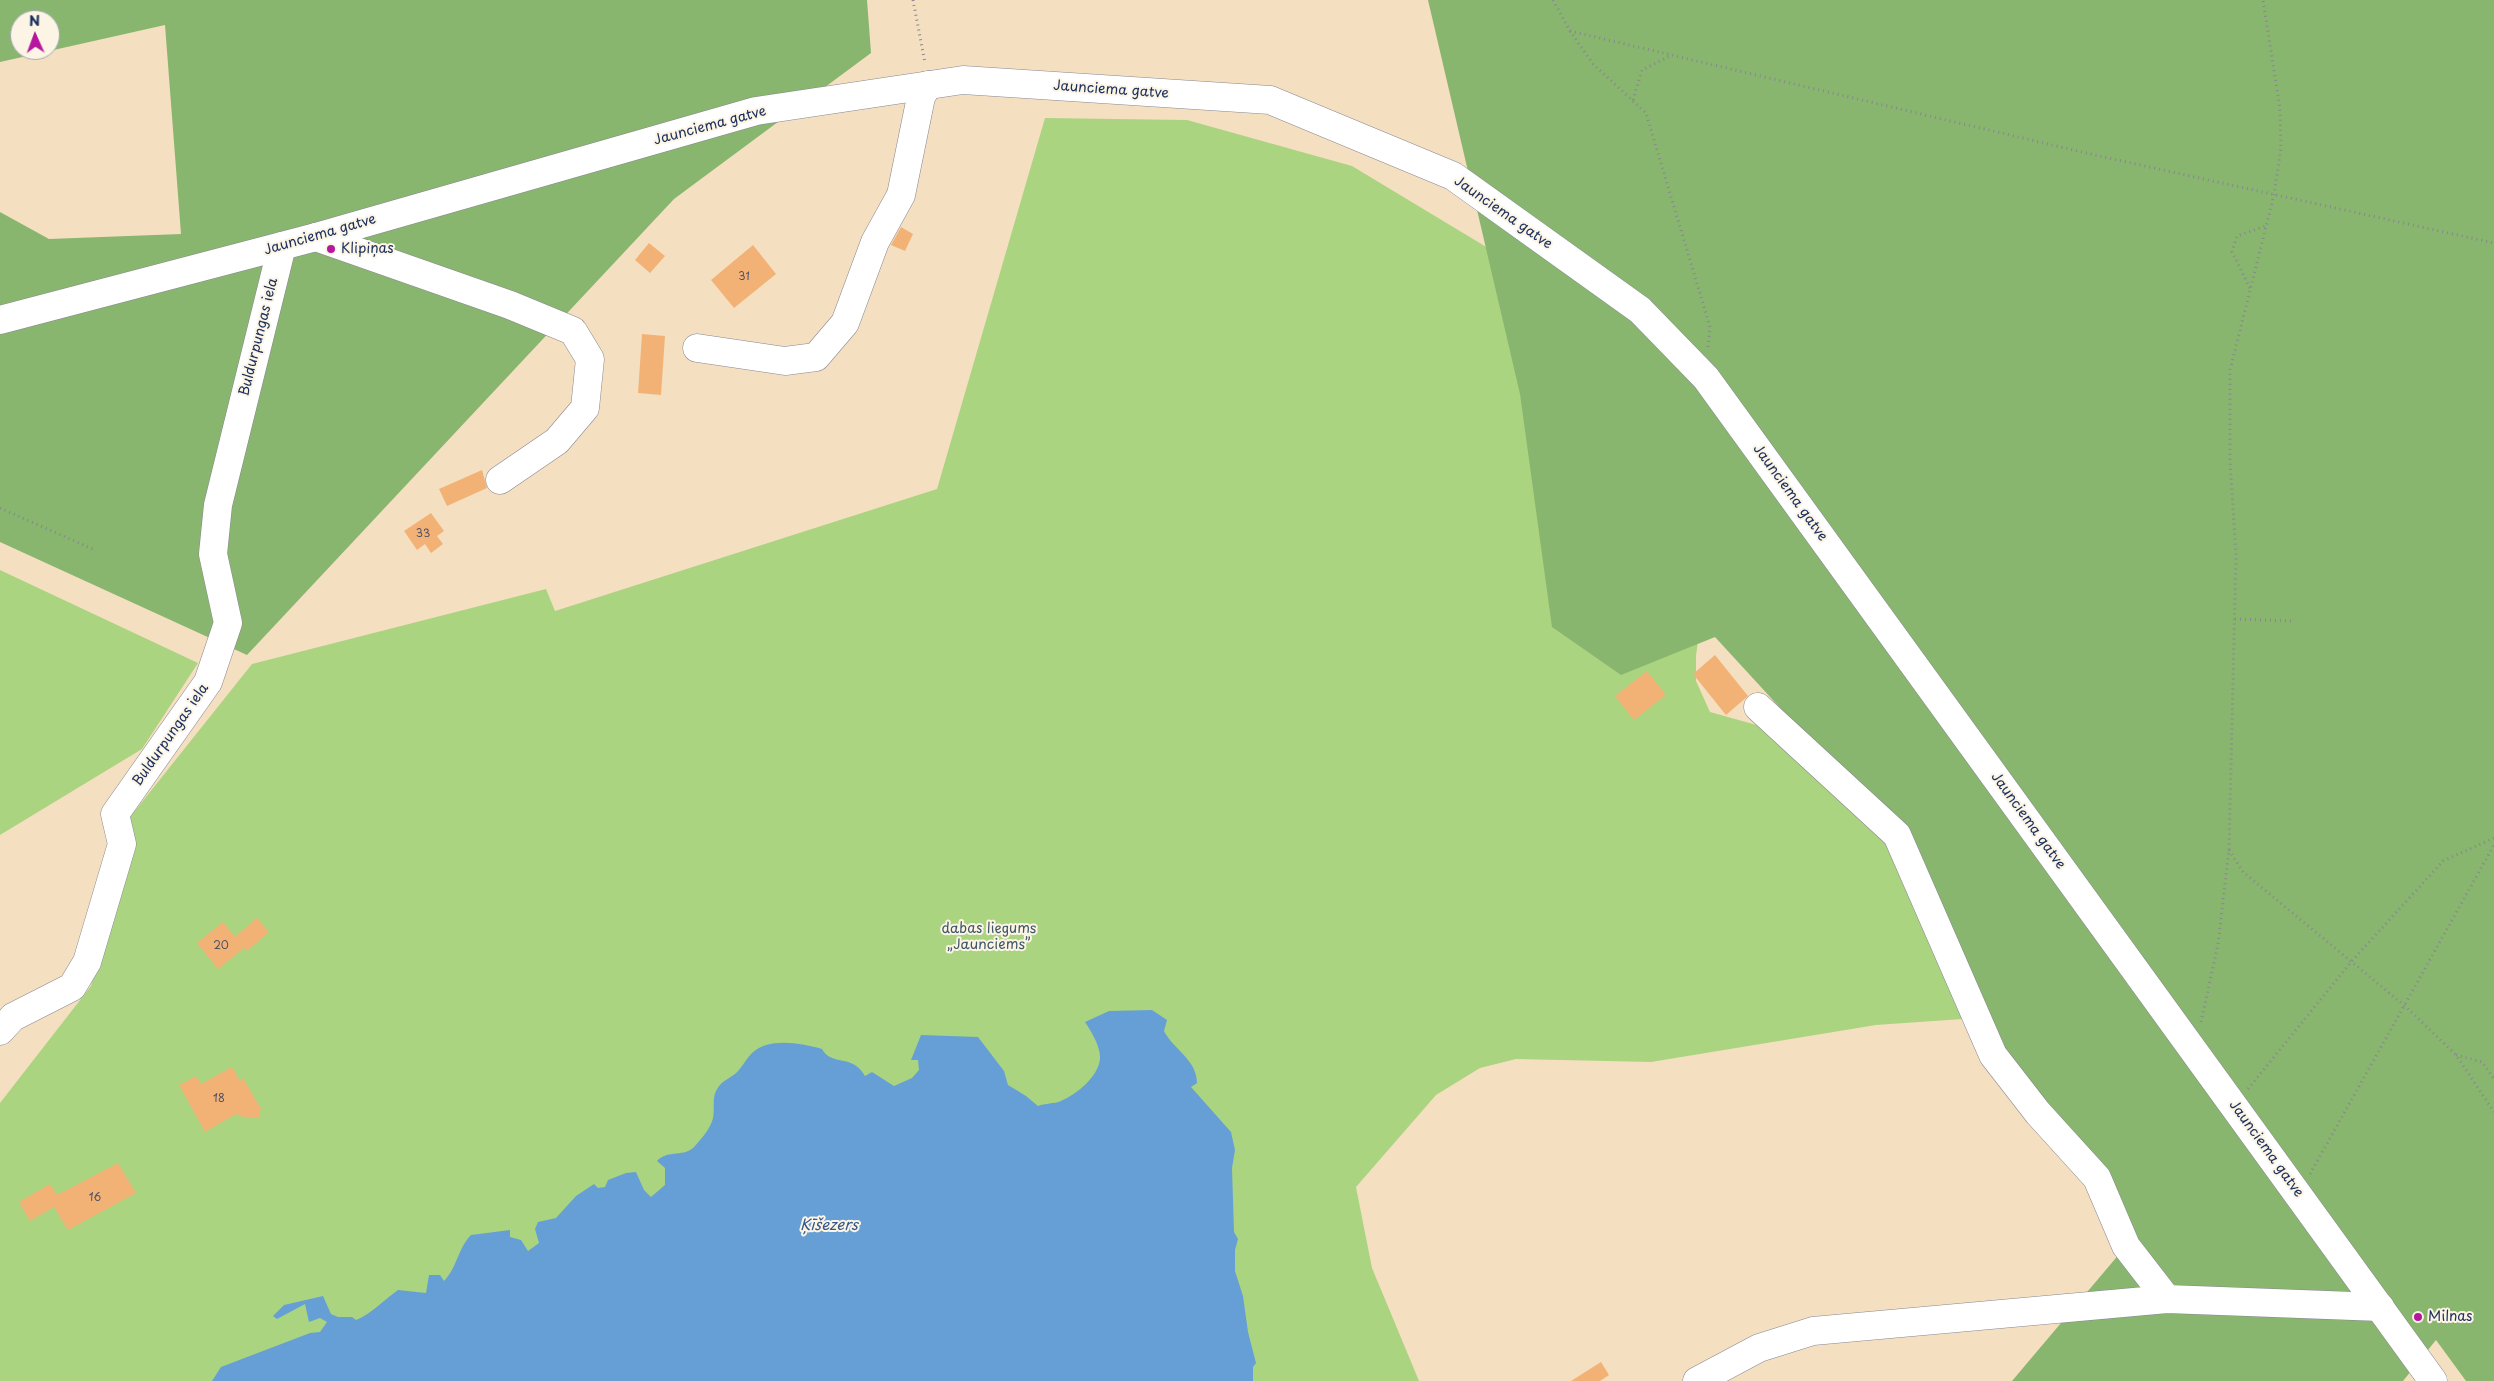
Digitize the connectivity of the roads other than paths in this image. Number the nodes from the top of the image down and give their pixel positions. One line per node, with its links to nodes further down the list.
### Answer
1 (928, 85): 2 (main road, Jaunciema gatve); 5 (main road); 10 (main road, Jaunciema gatve)
2 (316, 237): 3 (main road, Jaunciema gatve); 6 (main road)
3 (282, 246): 4 (main road, Jaunciema gatve); 8 (main road, Buldurpungas iela)
4 (0, 320)
5 (698, 348)
6 (500, 480)
7 (1758, 707): 9 (main road)
8 (0, 1031)
9 (2167, 1299): 10 (main road); 11 (main road)
10 (2380, 1307): 12 (main road, Jaunciema gatve)
11 (1697, 1381)
12 (2433, 1381)

